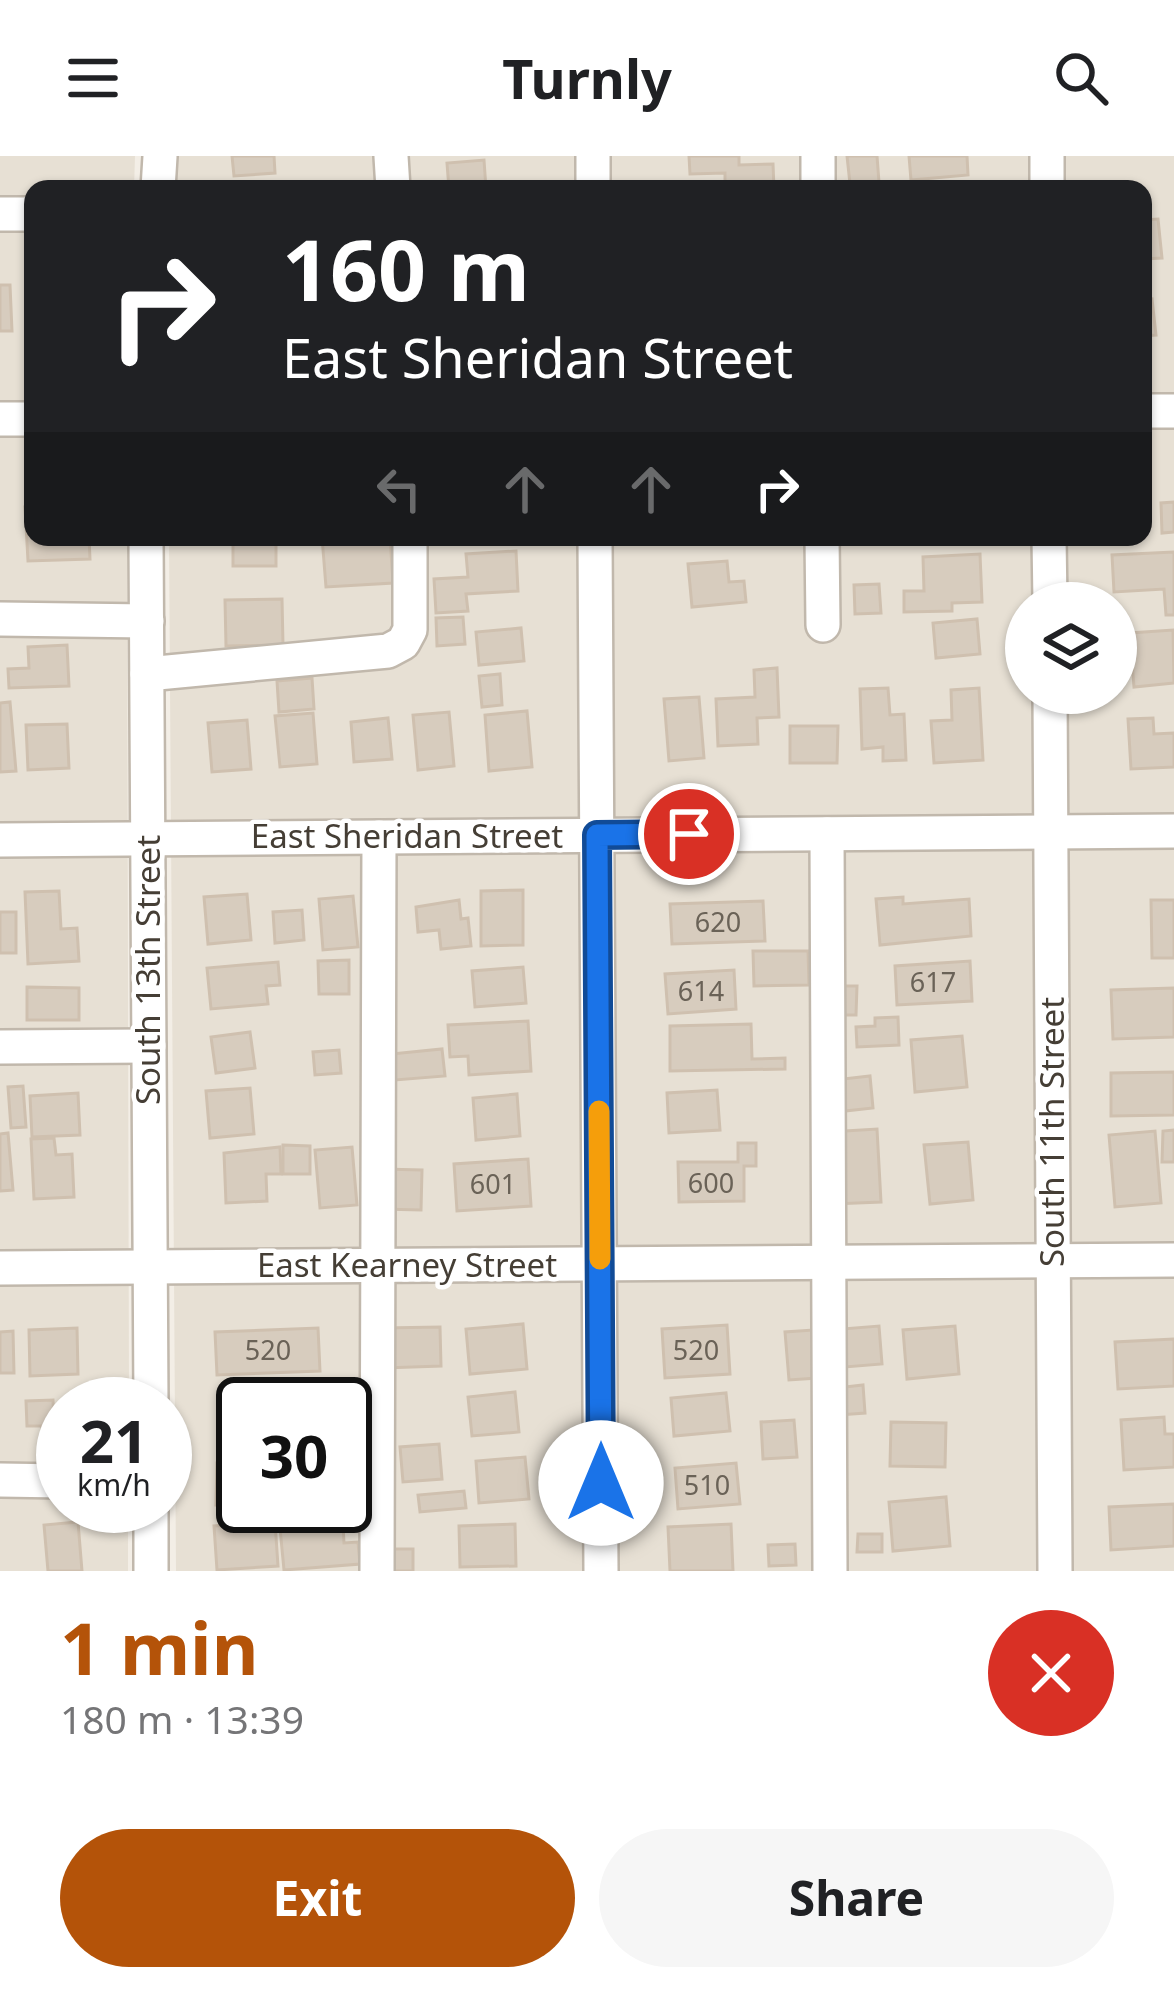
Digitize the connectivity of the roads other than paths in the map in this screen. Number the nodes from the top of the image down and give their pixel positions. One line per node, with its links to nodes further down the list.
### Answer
1 (146, 546): 8 (street, South 13th Street)
2 (410, 546): 10 (street)
3 (595, 546): 15 (street)
4 (822, 546): 9 (street)
5 (1049, 546): 6 (street)
6 (1049, 582)
7 (0, 620): 8 (street)
8 (147, 621): 10 (street, South 13th Street)
9 (823, 626)
10 (147, 674): 17 (street, South 13th Street)
11 (1050, 714): 13 (street, South 11th Street)
12 (1174, 831): 13 (street, East Sheridan Street)
13 (1051, 832): 14 (street, East Sheridan Street); 22 (street, South 11th Street)
14 (827, 834): 15 (street, East Sheridan Street); 23 (street)
15 (597, 835): 16 (street, East Sheridan Street); 24 (street)
16 (379, 837): 17 (street, East Sheridan Street); 25 (street)
17 (148, 838): 18 (street, East Sheridan Street); 19 (street, South 13th Street)
18 (0, 840)
19 (149, 1046): 20 (street); 26 (street, South 13th Street)
20 (0, 1047)
21 (1174, 1260): 22 (street, East Kearney Street)
22 (1053, 1261): 23 (street, East Kearney Street); 36 (street, South 11th Street)
23 (829, 1262): 24 (street, East Kearney Street); 35 (street)
24 (600, 1264): 25 (street, East Kearney Street); 34 (street)
25 (375, 1265): 26 (street, East Kearney Street); 33 (street)
26 (150, 1267): 27 (street, East Kearney Street); 28 (street, South 13th Street)
27 (0, 1268)
28 (151, 1377)
29 (0, 1480): 30 (street)
30 (36, 1480)
31 (151, 1533): 32 (street)
32 (152, 1571)
33 (377, 1571)
34 (602, 1571)
35 (830, 1571)
36 (1054, 1571)

